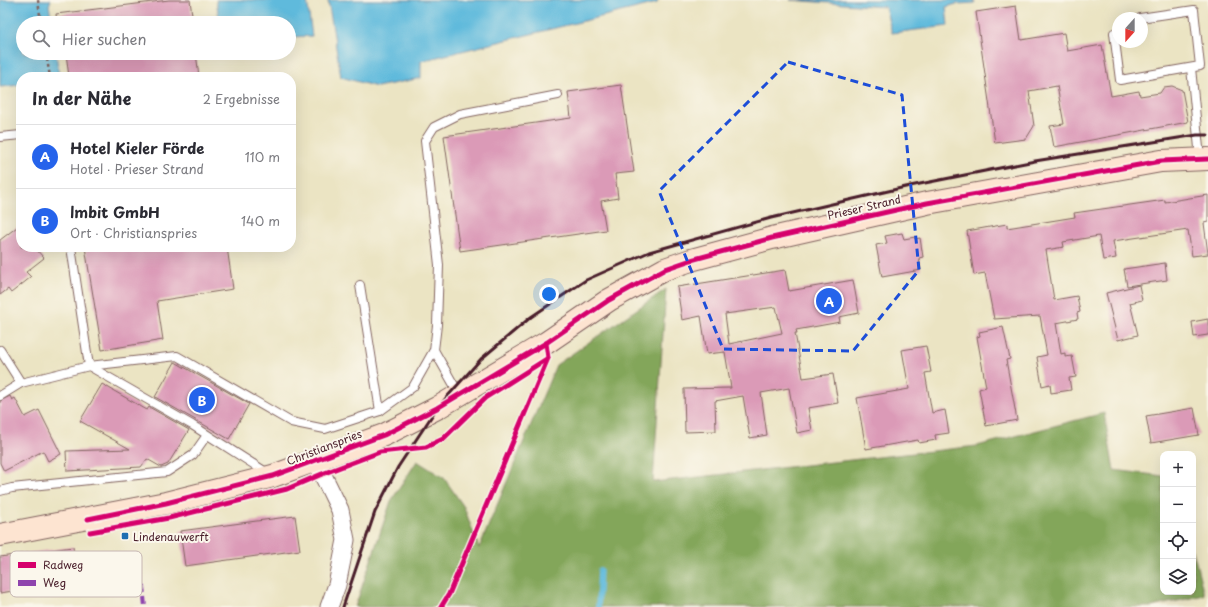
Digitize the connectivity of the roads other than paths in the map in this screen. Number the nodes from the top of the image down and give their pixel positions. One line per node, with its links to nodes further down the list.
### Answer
1 (1148, 17): 3 (lane)
2 (1116, 48): 3 (lane)
3 (1191, 68): 7 (lane)
4 (558, 95): 12 (lane)
5 (16, 135): 6 (lane)
6 (0, 137)
7 (1204, 158): 10 (street, Prieser Strand)
8 (72, 252): 13 (lane)
9 (360, 285): 17 (lane)
10 (546, 343): 15 (street, Christianspries)
11 (0, 350): 14 (lane)
12 (434, 350): 15 (lane); 17 (lane)
13 (89, 366): 14 (lane); 17 (lane); 18 (lane)
14 (21, 383): 16 (lane)
15 (459, 395): 19 (street, Christianspries)
16 (0, 396)
17 (380, 411)
18 (207, 435): 20 (lane); 21 (lane)
19 (316, 461): 20 (street, Christianspries); 23 (street)
20 (273, 476): 22 (street, Christianspries)
21 (0, 491)
22 (0, 535)
23 (329, 607)

